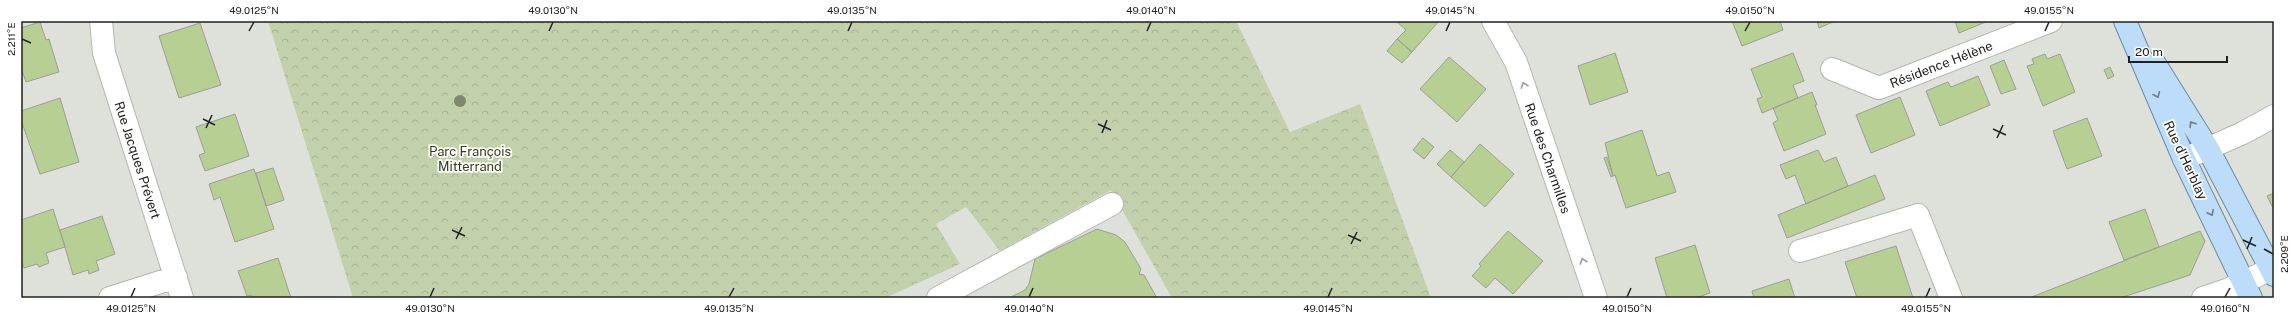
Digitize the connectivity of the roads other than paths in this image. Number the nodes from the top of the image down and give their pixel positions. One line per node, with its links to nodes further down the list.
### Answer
1 (101, 21): 13 (street, Rue Jacques Prévert)
2 (1493, 21): 18 (street, Rue des Charmilles, one-way to 2)
3 (2051, 21): 6 (street, Résidence Hélène)
4 (2125, 21): 9 (main road, Rue d'Herblay, one-way to 9)
5 (2129, 21): 8 (main road, Rue d'Herblay, one-way to 5)
6 (1832, 69)
7 (2274, 116): 8 (street)
8 (2208, 149): 9 (street); 12 (main road, Rue d'Herblay)
9 (2184, 159): 14 (main road, Rue d'Herblay, one-way to 14)
10 (1112, 204): 17 (street)
11 (1800, 251): 19 (street)
12 (2272, 272): 14 (street)
13 (176, 276): 15 (street); 16 (street, Rue Jacques Prévert)
14 (2247, 290): 20 (street)
15 (110, 298)
16 (182, 298)
17 (938, 298)
18 (1596, 298)
19 (1951, 298)
20 (2203, 298)

